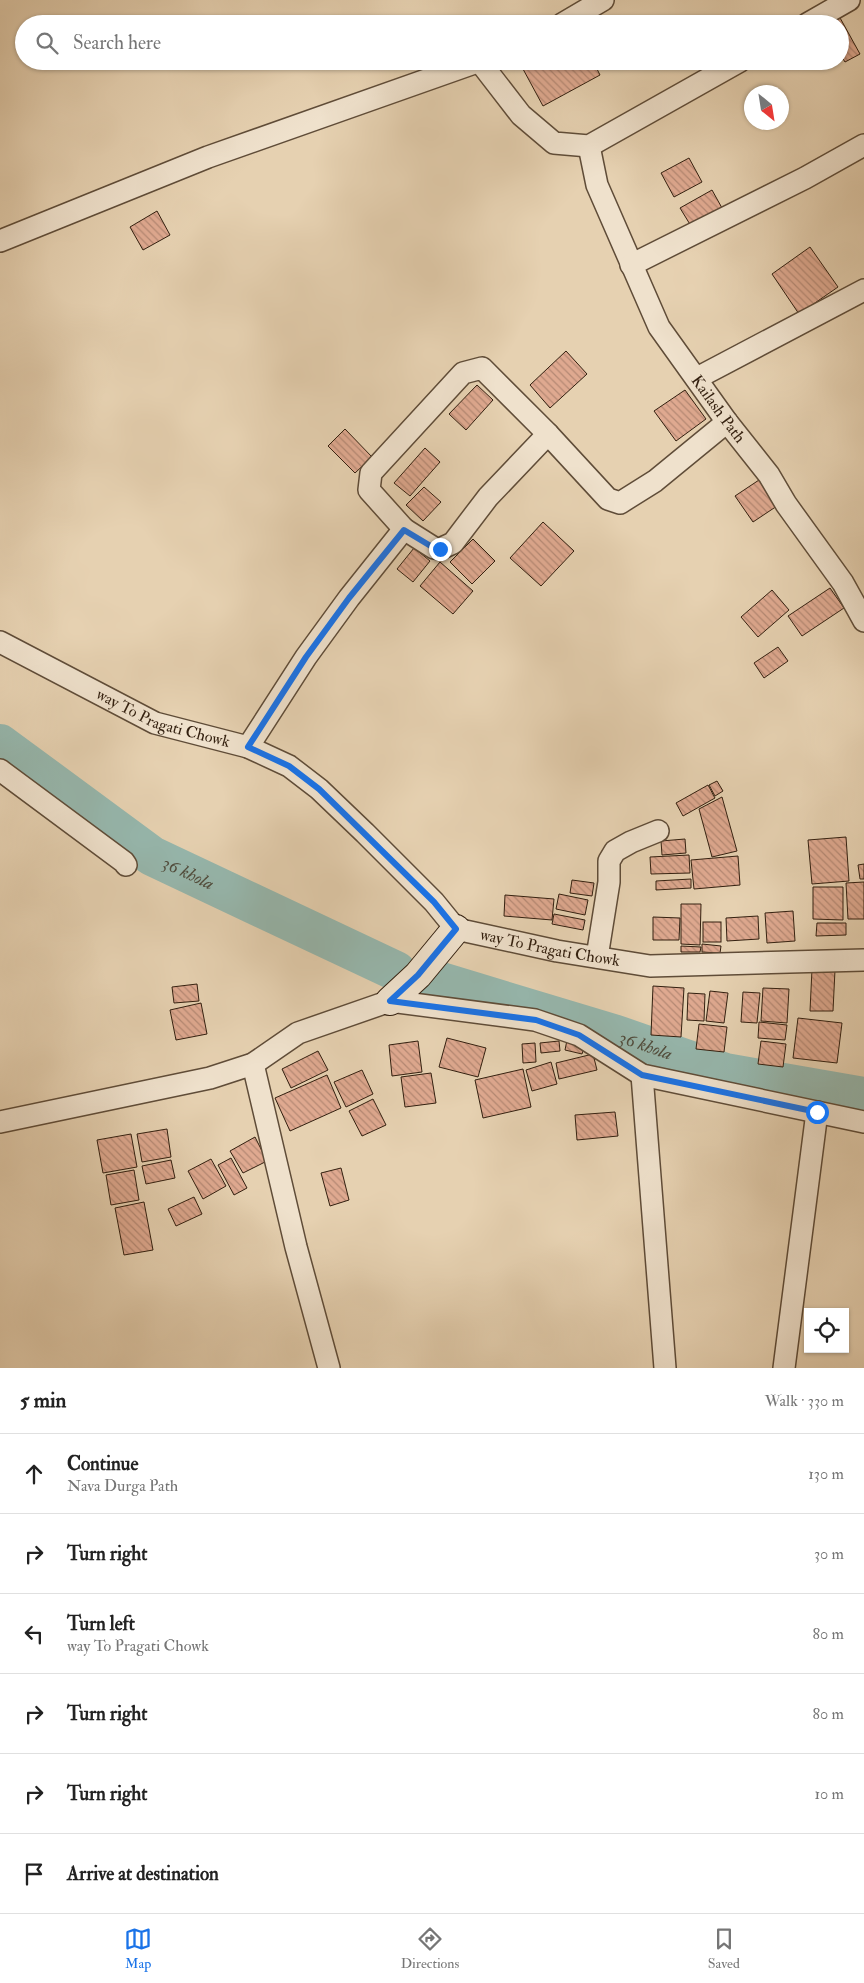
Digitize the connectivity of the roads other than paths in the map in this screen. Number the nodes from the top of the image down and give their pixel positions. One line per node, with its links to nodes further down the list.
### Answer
1 (603, 0): 3 (street)
2 (849, 0): 4 (street)
3 (577, 15)
4 (823, 15)
5 (455, 70): 10 (street)
6 (487, 70): 9 (street)
7 (724, 70): 9 (street)
8 (864, 145): 11 (street)
9 (589, 146): 11 (street, Kailash Path)
10 (0, 241)
11 (631, 264): 13 (street, Kailash Path)
12 (864, 290): 13 (street)
13 (697, 378): 14 (street, Kailash Path)
14 (727, 422): 15 (street); 17 (street, Kailash Path)
15 (548, 434): 16 (street); 16 (street)
16 (404, 530): 19 (street)
17 (864, 620)
18 (0, 642): 19 (street, way To Pragati Chowk)
19 (248, 747): 23 (street, way To Pragati Chowk)
20 (0, 770): 22 (street)
21 (658, 831): 24 (street)
22 (126, 865)
23 (456, 929): 24 (street, way To Pragati Chowk); 26 (street)
24 (597, 957): 25 (street, way To Pragati Chowk)
25 (864, 960)
26 (390, 1001): 27 (street); 28 (street)
27 (253, 1064): 30 (street); 32 (street)
28 (642, 1075): 29 (street); 33 (street)
29 (817, 1112): 31 (street); 34 (street)
30 (0, 1122)
31 (864, 1122)
32 (329, 1368)
33 (665, 1368)
34 (784, 1368)

